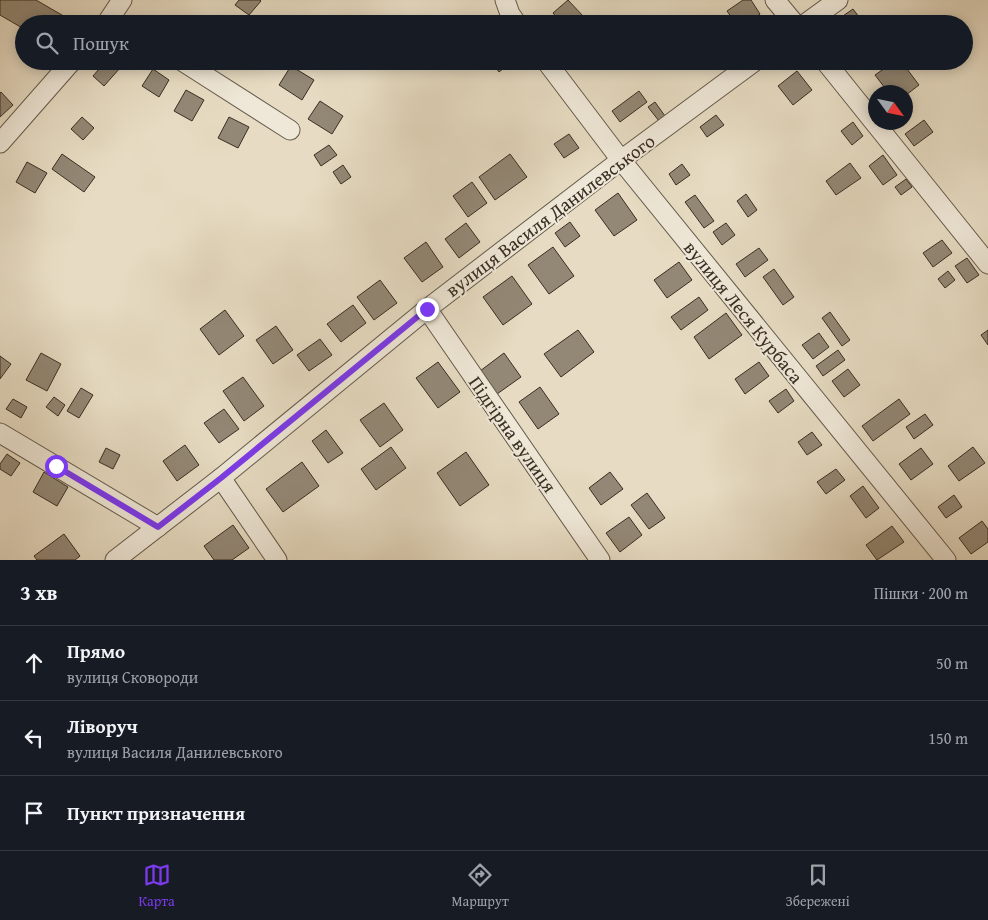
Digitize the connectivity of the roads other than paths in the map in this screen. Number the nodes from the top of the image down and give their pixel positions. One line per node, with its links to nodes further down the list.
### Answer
1 (122, 0): 5 (street)
2 (505, 0): 6 (street)
3 (775, 0): 7 (street)
4 (838, 0): 8 (street)
5 (116, 15)
6 (511, 15)
7 (788, 15)
8 (817, 15)
9 (64, 70): 15 (street)
10 (196, 70): 14 (street)
11 (553, 70): 16 (street, вулиця Леся Курбаса)
12 (742, 70): 16 (street, вулиця Василя Данилевського)
13 (832, 70): 17 (street)
14 (290, 130)
15 (0, 142)
16 (621, 160): 18 (street, вулиця Василя Данилевського); 25 (street, вулиця Леся Курбаса)
17 (988, 264)
18 (427, 309): 20 (street, вулиця Василя Данилевського); 24 (street, Підгірна вулиця)
19 (0, 433): 21 (street)
20 (221, 478): 21 (street, вулиця Василя Данилевського); 23 (street)
21 (158, 527): 22 (street, вулиця Василя Данилевського)
22 (115, 560)
23 (277, 560)
24 (600, 560)
25 (946, 560)

